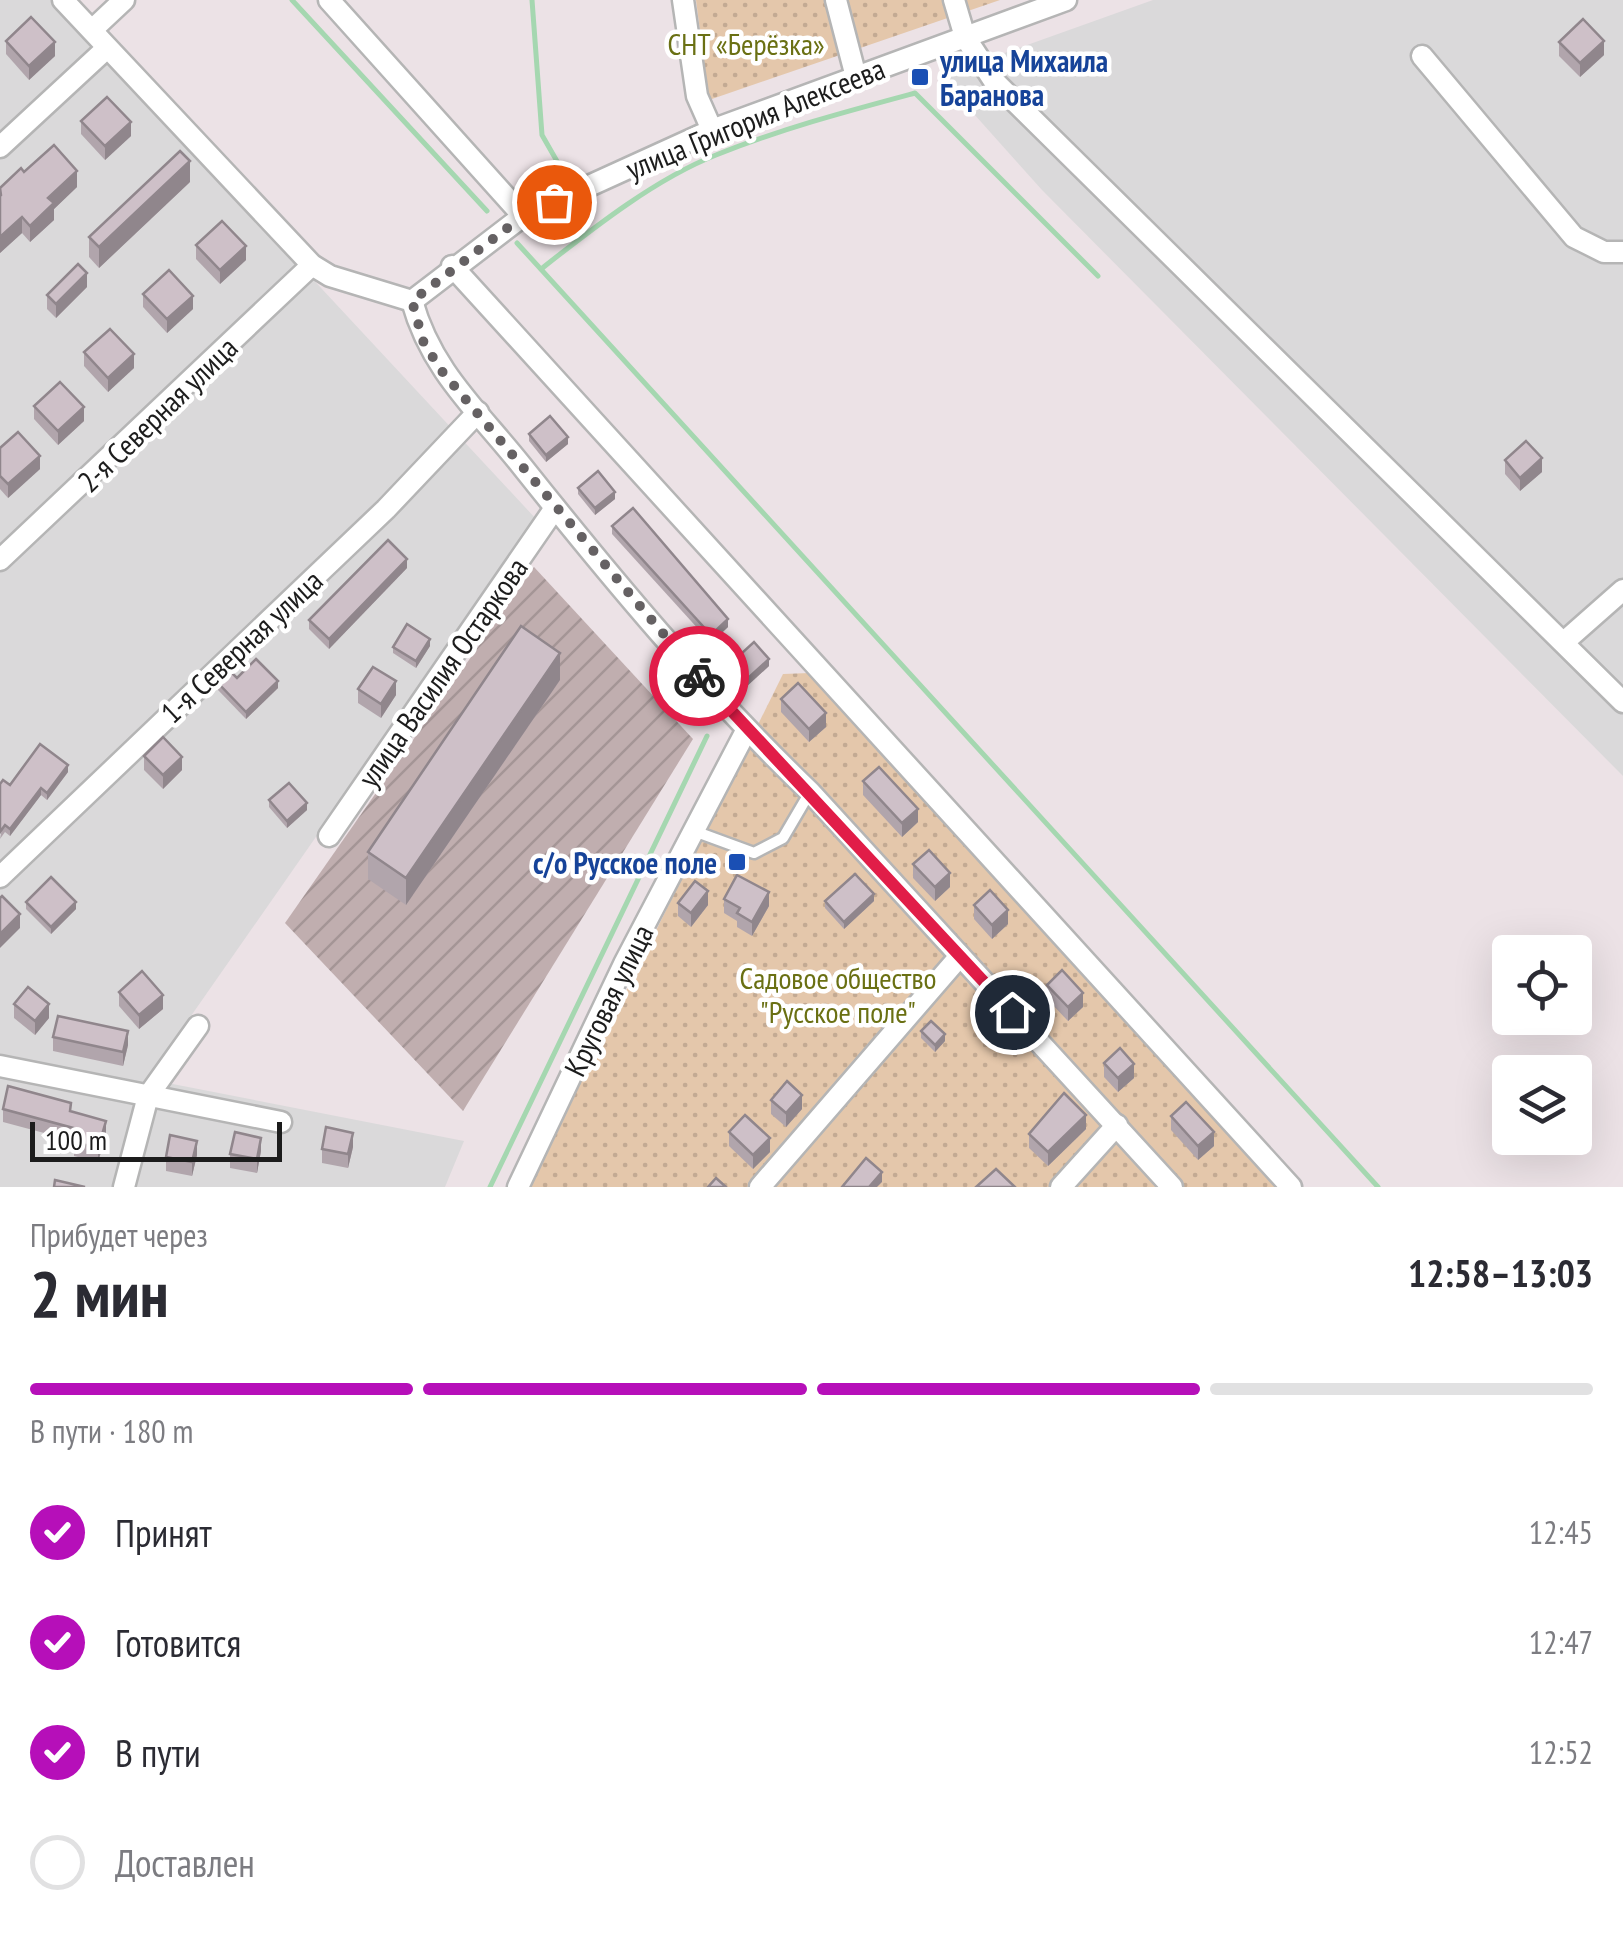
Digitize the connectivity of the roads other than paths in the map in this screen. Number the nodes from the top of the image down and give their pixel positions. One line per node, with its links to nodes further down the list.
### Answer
1 (63, 0): 8 (street)
2 (124, 0): 8 (street)
3 (330, 0): 15 (street)
4 (683, 0): 13 (street)
5 (836, 0): 12 (street)
6 (954, 0): 9 (street)
7 (1066, 0): 9 (street, улица Григория Алексеева)
8 (92, 30): 10 (street)
9 (964, 37): 12 (street, улица Григория Алексеева); 24 (street)
10 (107, 48): 14 (street); 17 (street)
11 (1422, 56): 16 (street)
12 (856, 77): 13 (street, улица Григория Алексеева)
13 (712, 130): 15 (street, улица Григория Алексеева)
14 (0, 147)
15 (523, 216): 18 (street, улица Григория Алексеева)
16 (1623, 252)
17 (312, 265): 19 (street); 22 (street, 2-я Северная улица)
18 (452, 266): 19 (street, улица Григория Алексеева); 42 (street)
19 (412, 301): 20 (street)
20 (478, 412): 21 (street); 30 (street, 1-я Северная улица)
21 (555, 508): 26 (street); 29 (street, улица Василия Остаркова)
22 (0, 560)
23 (1623, 590): 24 (street)
24 (1564, 642): 25 (street)
25 (1623, 702)
26 (746, 731): 27 (street); 28 (street, Круговая улица)
27 (810, 792): 28 (lane); 31 (street)
28 (693, 831): 38 (street, Круговая улица)
29 (330, 836)
30 (0, 876)
31 (960, 956): 36 (street); 39 (street)
32 (198, 1026): 34 (street)
33 (0, 1066): 34 (street)
34 (148, 1096): 35 (street); 37 (street)
35 (281, 1122)
36 (1117, 1125): 40 (street); 41 (street)
37 (124, 1187)
38 (518, 1187)
39 (760, 1187)
40 (1061, 1187)
41 (1172, 1187)
42 (1290, 1187)

